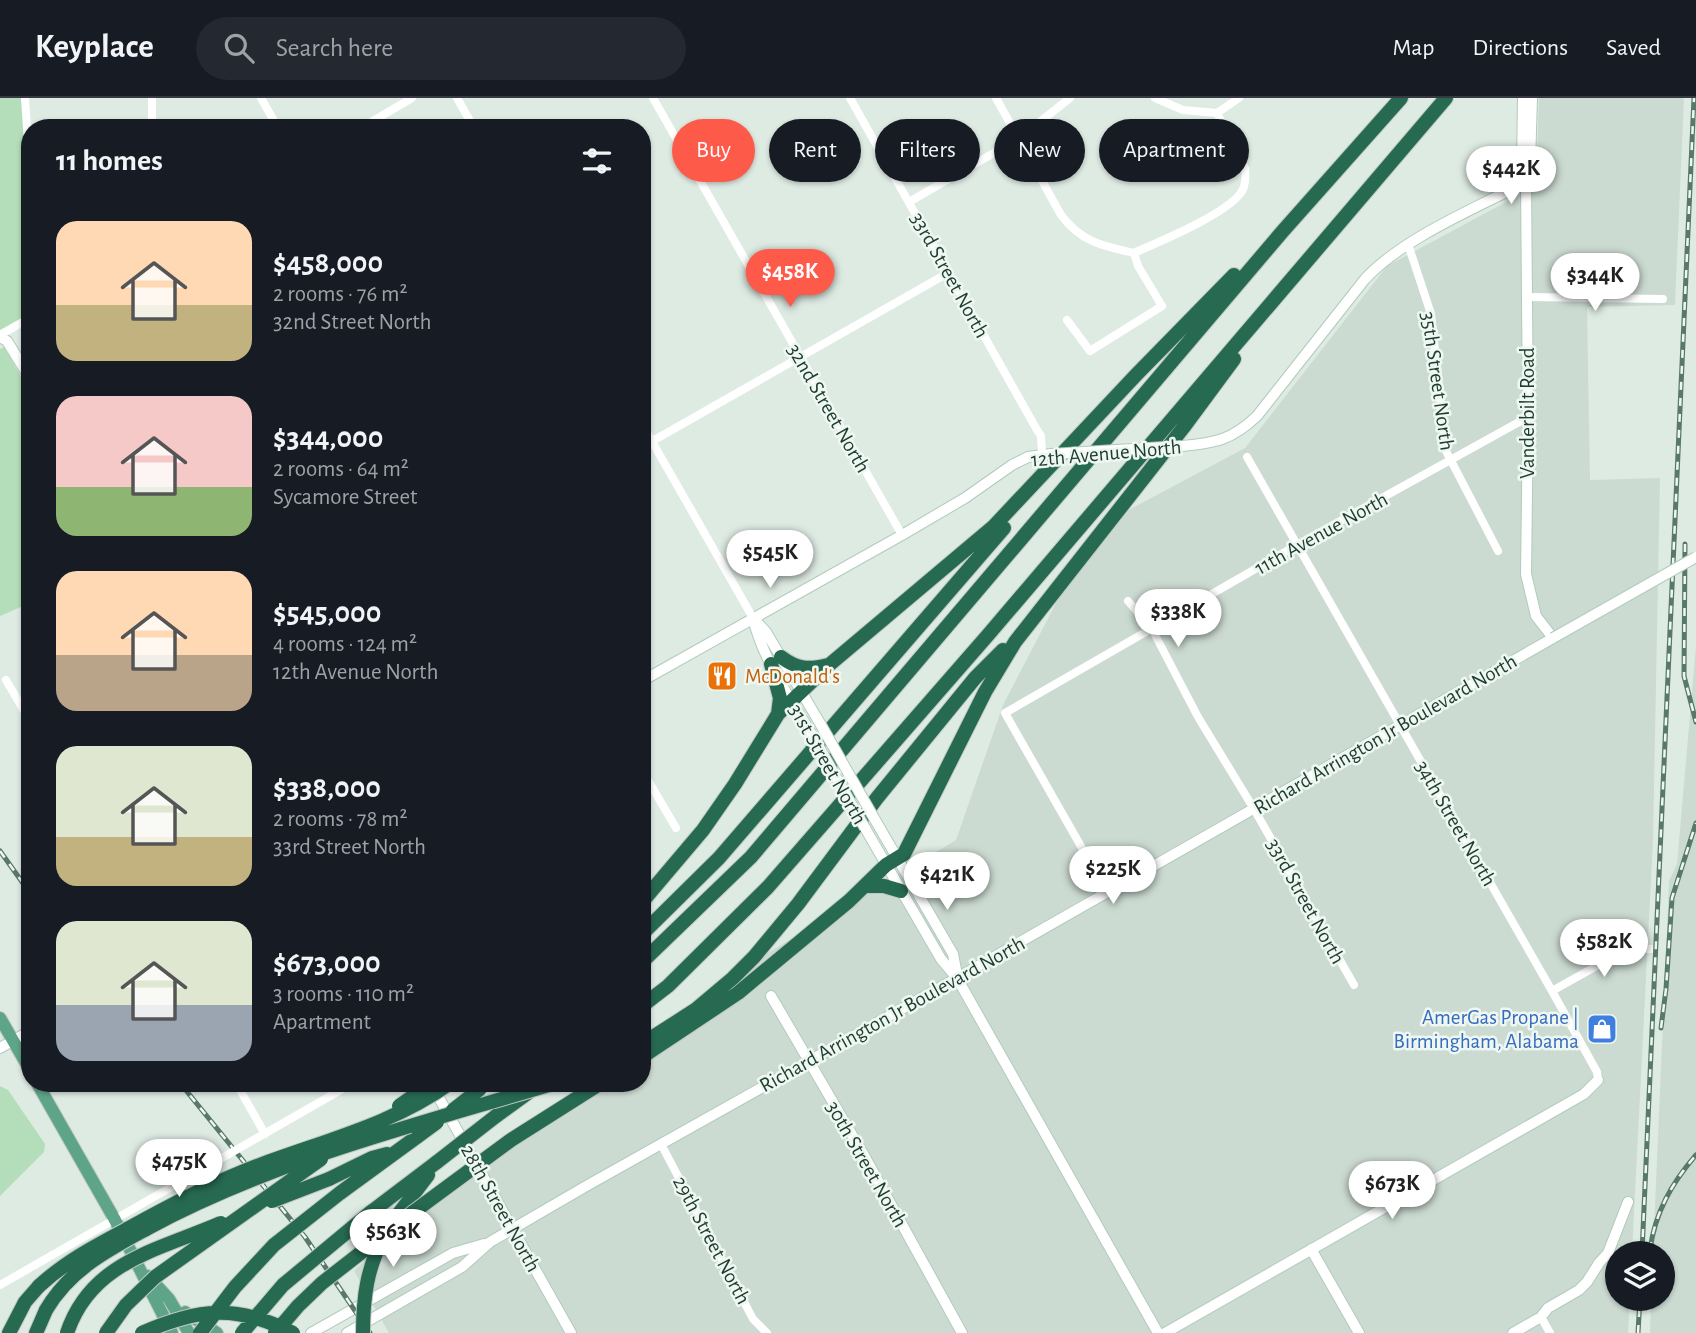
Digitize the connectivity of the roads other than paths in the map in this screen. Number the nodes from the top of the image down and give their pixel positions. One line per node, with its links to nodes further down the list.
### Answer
1 (25, 98): 17 (street)
2 (152, 98): 18 (street)
3 (261, 98): 19 (street)
4 (412, 98): 20 (street)
5 (457, 98): 21 (street)
6 (653, 98): 38 (street, 32nd Street North)
7 (850, 98): 27 (street, 33rd Street North)
8 (1070, 98): 23 (street)
9 (1155, 98): 16 (street)
10 (1239, 98): 16 (street)
11 (1401, 98): 28 (highway)
12 (1446, 98): 31 (highway)
13 (1522, 98): 26 (street, Vanderbilt Road)
14 (1532, 98): 26 (street, Vanderbilt Road)
15 (996, 99): 22 (street)
16 (1217, 113): 30 (street)
17 (26, 119)
18 (152, 119)
19 (273, 119)
20 (376, 119)
21 (469, 119)
22 (1007, 119)
23 (1043, 119)
24 (994, 153): 27 (street)
25 (1042, 182): 30 (street)
26 (1527, 182): 29 (street, 12th Avenue North); 33 (street, Vanderbilt Road)
27 (909, 202): 32 (street, 33rd Street North)
28 (1282, 232): 40 (highway); 73 (highway)
29 (1408, 244): 43 (street, 12th Avenue North, bridge); 45 (street, 35th Street North)
30 (1134, 253): 35 (street)
31 (1306, 264): 52 (highway); 78 (highway)
32 (948, 273): 38 (street); 43 (street, 33rd Street North)
33 (1527, 298): 34 (street); 41 (street, Vanderbilt Road)
34 (1663, 299)
35 (1067, 320)
36 (21, 323): 37 (street)
37 (0, 336): 39 (street)
38 (800, 357): 42 (street); 46 (street, 32nd Street North)
39 (21, 364)
40 (1125, 386): 56 (highway); 71 (highway)
41 (1528, 417): 45 (street, 11th Avenue North); 54 (street, Vanderbilt Road)
42 (652, 441): 51 (street, 31st Street North)
43 (1046, 454): 46 (street, 12th Avenue North)
44 (1247, 457): 47 (street, 34th Street North)
45 (1450, 461): 47 (street, 11th Avenue North); 48 (street, 35th Street North)
46 (902, 535): 51 (street, 12th Avenue North)
47 (1297, 545): 53 (street, 11th Avenue North); 62 (street, 34th Street North)
48 (1498, 551)
49 (1696, 556): 54 (street, Richard Arrington Jr Boulevard North, bridge)
50 (1128, 601): 53 (street, 33rd Street North)
51 (753, 618): 55 (street, 31st Street North); 57 (street, 12th Avenue North)
52 (1029, 624): 66 (highway); 81 (highway)
53 (1152, 629): 64 (street, 33rd Street North); 70 (street, 11th Avenue North)
54 (1553, 638): 62 (street, Richard Arrington Jr Boulevard North)
55 (776, 660): 56 (highway); 59 (street, 31st Street North); 61 (highway)
56 (829, 664): 59 (highway)
57 (651, 676)
58 (6, 680): 60 (street)
59 (797, 697): 61 (highway); 66 (street, 31st Street North, bridge); 66 (street, 31st Street North, bridge)
60 (21, 706)
61 (778, 714): 68 (highway)
62 (1400, 725): 64 (street, Richard Arrington Jr Boulevard North); 76 (street, 34th Street North)
63 (651, 785): 65 (street)
64 (1254, 809): 70 (street, Richard Arrington Jr Boulevard North); 75 (street, 33rd Street North)
65 (676, 828)
66 (892, 862): 67 (highway); 69 (street, 31st Street North); 74 (street, 31st Street North)
67 (866, 886): 69 (highway); 84 (highway)
68 (651, 891)
69 (901, 891): 74 (street, 31st Street North)
70 (1107, 892): 74 (street, Richard Arrington Jr Boulevard North)
71 (651, 925)
72 (1651, 949): 76 (street)
73 (651, 953)
74 (957, 978): 86 (street, Richard Arrington Jr Boulevard North); 129 (street, 31st Street North)
75 (1354, 985)
76 (1552, 991): 87 (street, 34th Street North)
77 (771, 996): 86 (street, 30th Street North)
78 (651, 999)
79 (0, 1017): 82 (main road)
80 (21, 1036): 82 (street)
81 (651, 1038)
82 (13, 1041): 83 (street); 85 (main road)
83 (0, 1048)
84 (651, 1051)
85 (21, 1055)
86 (807, 1061): 99 (street, Richard Arrington Jr Boulevard North); 128 (street, 30th Street North)
87 (1598, 1080): 106 (street)
88 (42, 1092): 103 (main road)
89 (240, 1092): 98 (street)
90 (337, 1092): 98 (street)
91 (418, 1092): 114 (highway, bridge)
92 (436, 1092): 104 (street, 28th Street North)
93 (437, 1092): 111 (highway, bridge)
94 (476, 1092): 100 (highway, bridge)
95 (525, 1092): 112 (highway, bridge)
96 (528, 1092): 101 (highway, bridge)
97 (587, 1092): 121 (highway, bridge)
98 (261, 1136): 103 (street, bridge)
99 (662, 1144): 104 (street, Richard Arrington Jr Boulevard North); 127 (street, 29th Street North)
100 (398, 1150): 113 (highway, bridge); 118 (highway, bridge)
101 (437, 1162): 120 (highway, bridge); 125 (highway, bridge)
102 (1628, 1202): 110 (street)
103 (115, 1220): 107 (main road); 108 (street)
104 (513, 1229): 105 (street, Richard Arrington Jr Boulevard North); 126 (street, 28th Street North)
105 (490, 1242): 123 (street, Richard Arrington Jr Boulevard North); 124 (street, Richard Arrington Jr Boulevard North)
106 (1311, 1249): 130 (street); 131 (street)
107 (143, 1271): 109 (main road); 116 (main road)
108 (0, 1285)
109 (169, 1298): 117 (main road); 119 (main road)
110 (1541, 1317): 132 (street); 133 (street)
111 (9, 1333)
112 (36, 1333)
113 (67, 1333)
114 (106, 1333)
115 (142, 1333): 122 (highway, bridge)
116 (172, 1333)
117 (188, 1333)
118 (200, 1333)
119 (217, 1333)
120 (242, 1333)
121 (275, 1333)
122 (293, 1333)
123 (311, 1333)
124 (347, 1333)
125 (363, 1333)
126 (571, 1333)
127 (767, 1333)
128 (962, 1333)
129 (1158, 1333)
130 (1164, 1333)
131 (1359, 1333)
132 (1513, 1333)
133 (1550, 1333)

